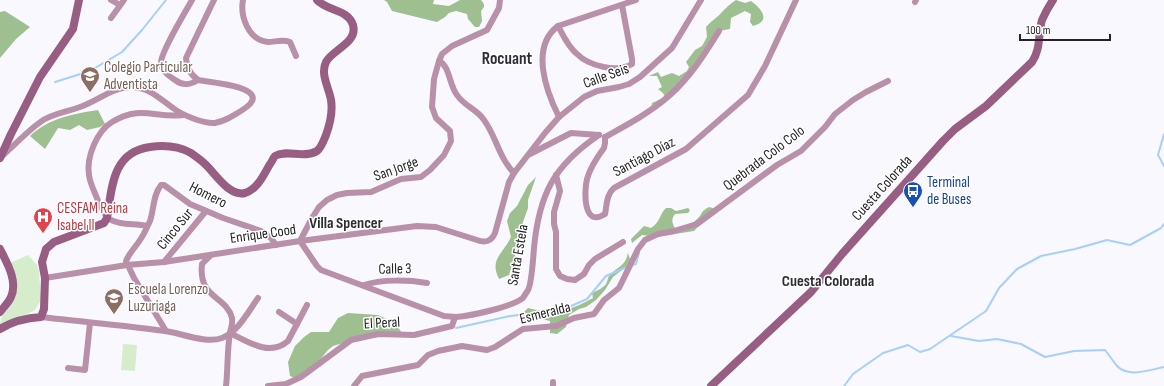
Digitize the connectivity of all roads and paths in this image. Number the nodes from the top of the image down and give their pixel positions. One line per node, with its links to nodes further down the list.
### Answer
1 (72, 0): 15 (street)
2 (79, 0): 15 (street)
3 (111, 0): 13 (street)
4 (192, 0): 21 (street)
5 (214, 0): 21 (street)
6 (243, 0): 19 (street)
7 (317, 0): 31 (street)
8 (500, 0): 20 (street, San Jorge)
9 (636, 0): 14 (street)
10 (700, 0): 24 (street, Calle Seis)
11 (796, 0): 25 (street, Santiago Díaz)
12 (1053, 0): 59 (street, Cuesta Colorada)
13 (122, 2): 16 (street)
14 (622, 5): 17 (street); 17 (street)
15 (77, 13): 27 (street)
16 (111, 18)
17 (558, 26): 24 (street)
18 (719, 31): 25 (street, Santa Estela)
19 (296, 56)
20 (439, 61): 28 (street); 34 (street, San Jorge)
21 (198, 80): 23 (street)
22 (888, 81): 33 (street, Quebrada Colo Colo)
23 (184, 115): 27 (street); 31 (street)
24 (559, 117): 26 (street, Calle Seis)
25 (602, 136): 26 (street); 29 (street, Santa Estela)
26 (527, 156): 28 (street, Calle Seis)
27 (0, 158)
28 (514, 173): 34 (street, Enrique Cood)
29 (556, 175): 35 (street); 49 (street, Santa Estela)
30 (206, 211): 32 (street, Homero); 36 (street, Homero); 39 (street, Cinco Sur)
31 (107, 218): 32 (street); 41 (street)
32 (147, 226): 40 (street)
33 (645, 240): 58 (street, Esmeralda)
34 (300, 241): 36 (street, Enrique Cood); 43 (street, Santa Estela)
35 (624, 242)
36 (276, 245): 38 (street, Enrique Cood)
37 (0, 250): 46 (street)
38 (212, 255): 39 (street); 54 (street, Enrique Cood)
39 (164, 262): 40 (street)
40 (126, 265): 41 (street); 53 (street)
41 (45, 278): 48 (street)
42 (427, 283): 43 (street, Calle 3)
43 (364, 285): 49 (street, Santa Estela)
44 (258, 298): 54 (street)
45 (307, 306): 51 (street)
46 (0, 312)
47 (279, 312): 51 (street)
48 (41, 317): 50 (street); 52 (street)
49 (455, 317): 57 (street, El Peral)
50 (90, 323): 53 (street); 55 (street)
51 (298, 324): 54 (street)
52 (0, 329)
53 (166, 331): 54 (street)
54 (230, 334): 56 (street, Enrique Cood)
55 (68, 368)
56 (226, 386)
57 (268, 386)
58 (354, 386)
59 (711, 386)

